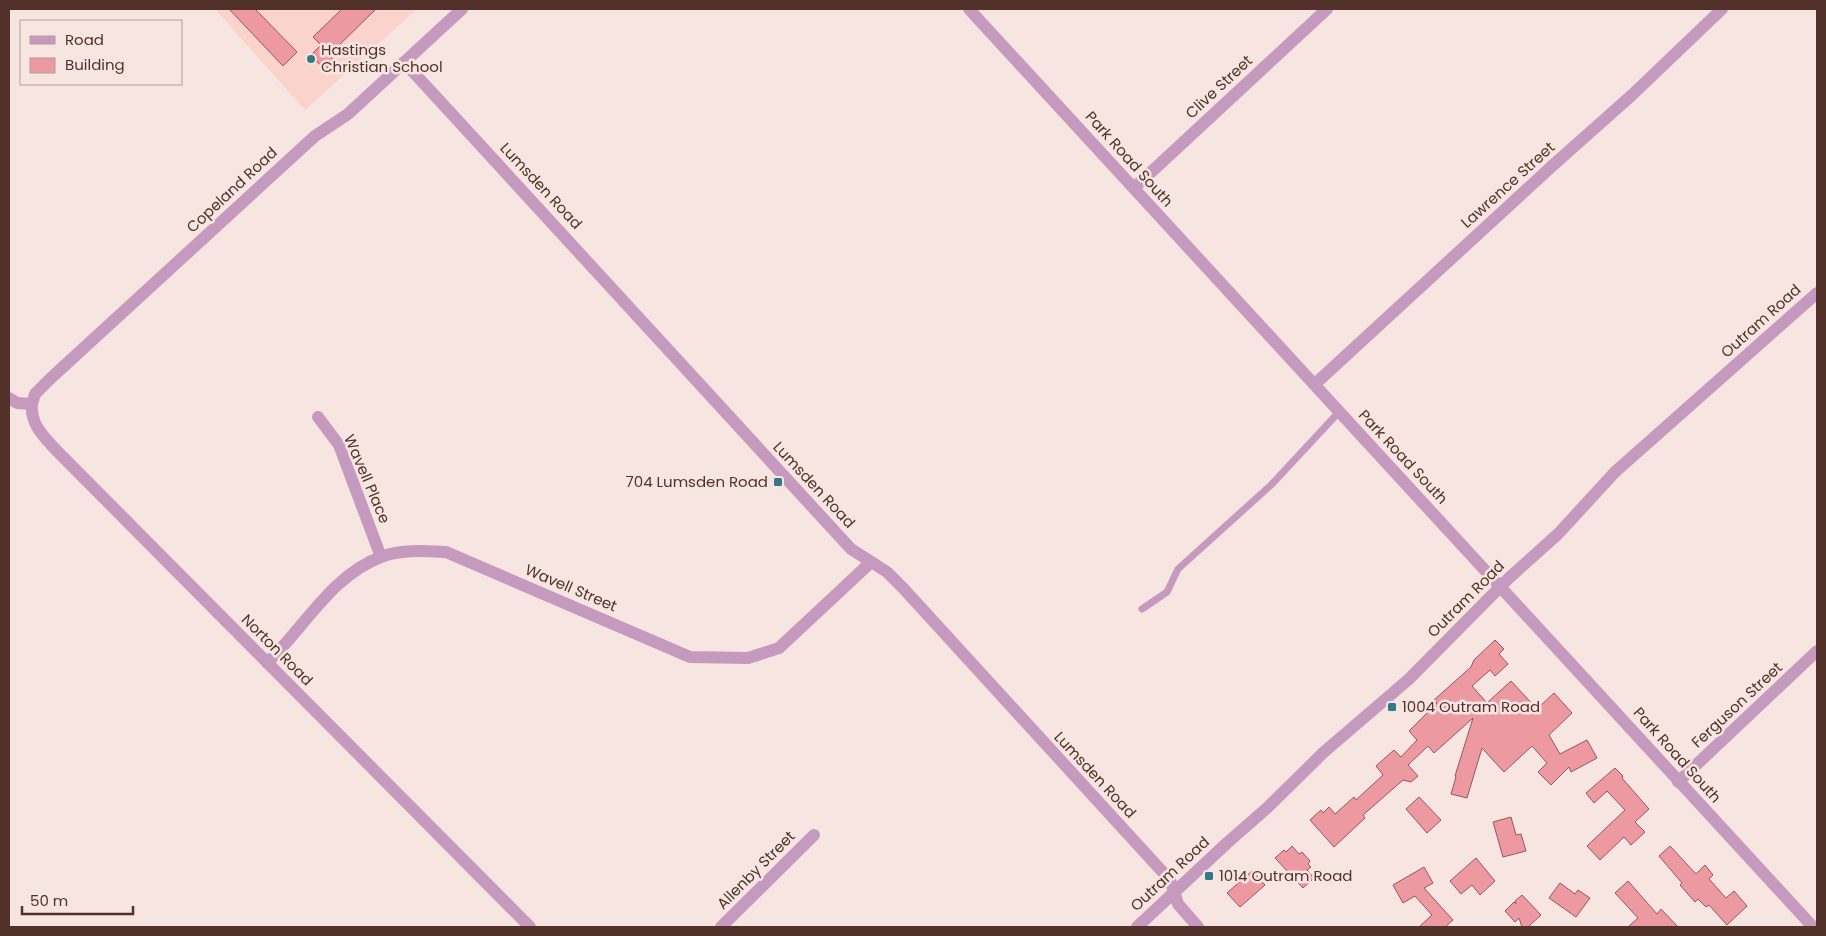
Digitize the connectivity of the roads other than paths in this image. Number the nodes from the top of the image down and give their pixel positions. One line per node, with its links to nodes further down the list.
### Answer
1 (462, 9): 5 (street, Copeland Road)
2 (969, 9): 6 (street, Park Road South)
3 (1327, 9): 6 (street, Clive Street)
4 (1722, 9): 8 (street, Lawrence Street)
5 (404, 62): 10 (street, Copeland Road); 14 (street, Lumsden Road)
6 (1134, 188): 8 (street, Park Road South)
7 (1817, 293): 15 (street, Outram Road)
8 (1315, 384): 11 (street, Park Road South)
9 (9, 398): 10 (street)
10 (32, 404): 18 (street, Norton Road)
11 (1340, 412): 15 (street, Park Road South); 16 (lane)
12 (318, 416): 13 (street, Wavell Place)
13 (382, 557): 14 (street, Wavell Street); 18 (street, Wavell Street)
14 (870, 562): 21 (street, Lumsden Road)
15 (1501, 587): 19 (street, Park Road South); 21 (street, Outram Road)
16 (1142, 609)
17 (1817, 651): 19 (street, Ferguson Street)
18 (267, 663): 22 (street, Norton Road)
19 (1678, 782): 26 (street, Park Road South)
20 (814, 835): 23 (street, Allenby Street)
21 (1173, 893): 24 (street, Outram Road); 25 (street, Lumsden Road)
22 (530, 927)
23 (721, 927)
24 (1137, 927)
25 (1198, 927)
26 (1813, 927)

